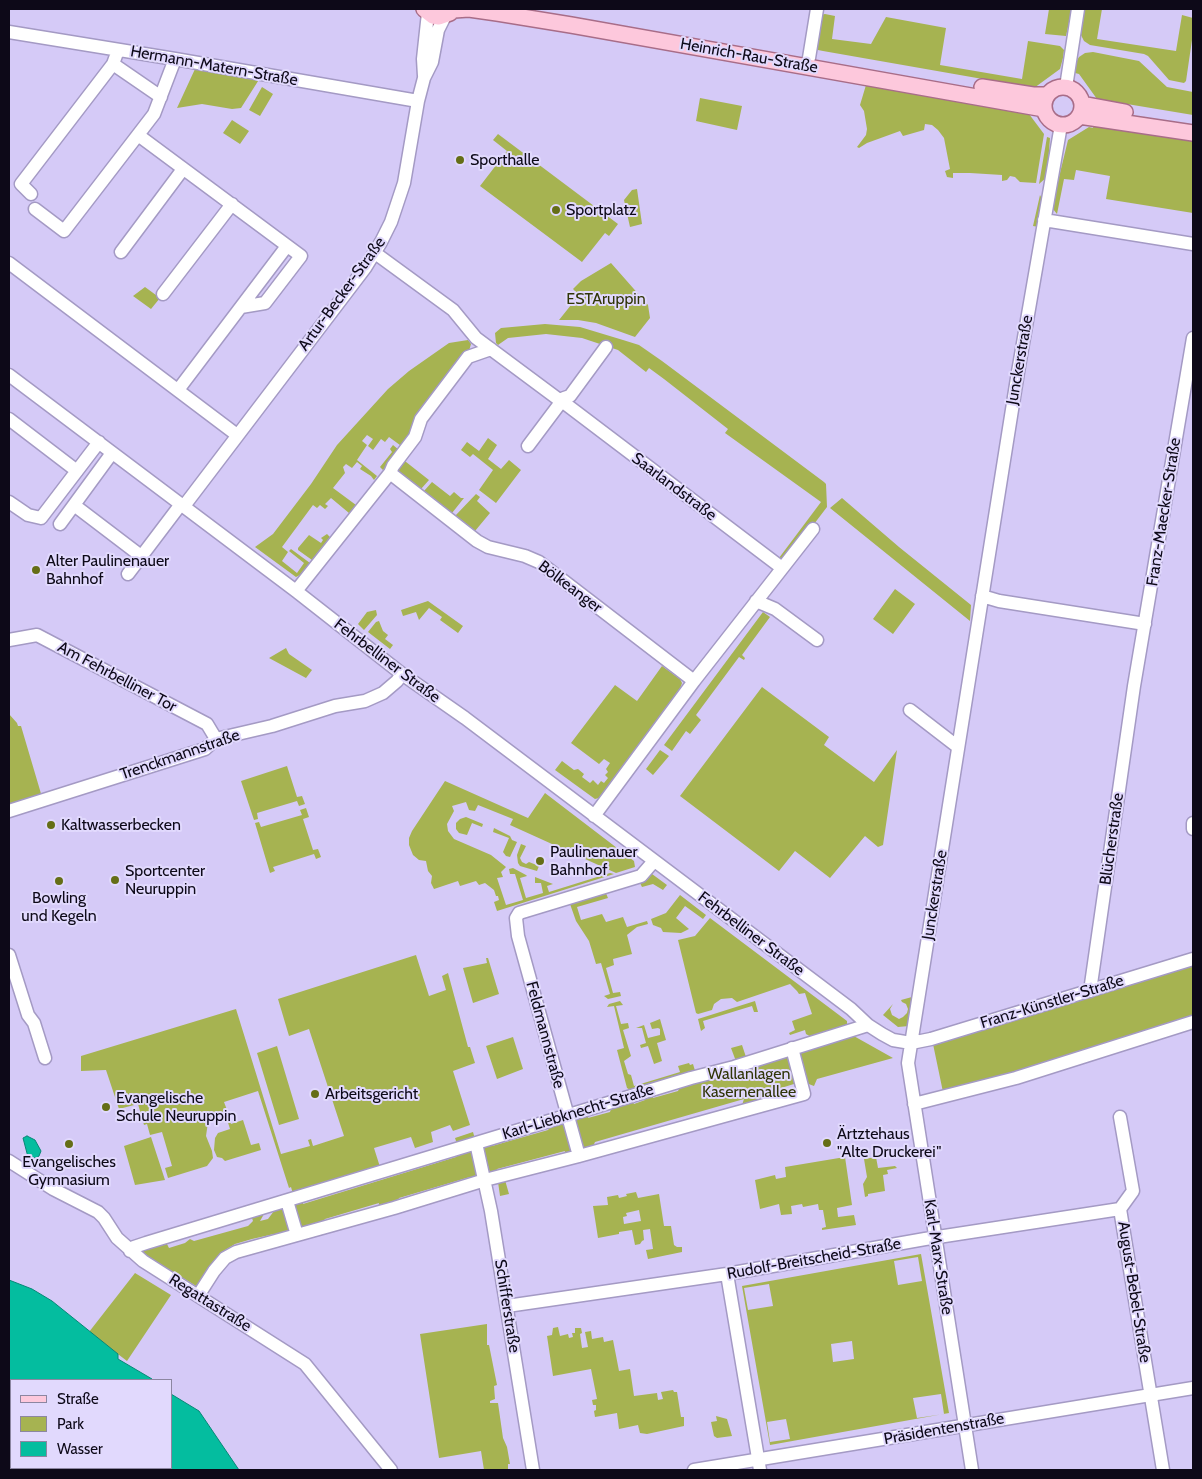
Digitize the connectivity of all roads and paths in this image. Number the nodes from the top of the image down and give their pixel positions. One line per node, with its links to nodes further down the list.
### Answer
1 (530, 9): 9 (main road, Heinrich-Rau-Straße)
2 (817, 9): 9 (street)
3 (1078, 9): 12 (street)
4 (426, 11): 5 (main road, Heinrich-Rau-Straße); 11 (street, Artur-Becker-Straße)
5 (451, 11): 11 (street, Artur-Becker-Straße); 15 (main road, Heinrich-Rau-Straße)
6 (9, 32): 7 (street, Hermann-Matern-Straße)
7 (118, 50): 8 (street, Hermann-Matern-Straße); 10 (street)
8 (176, 58): 13 (street); 14 (street, Hermann-Matern-Straße)
9 (809, 58): 15 (main road, Heinrich-Rau-Straße)
10 (113, 64): 13 (street); 22 (street)
11 (424, 78): 14 (street, Artur-Becker-Straße)
12 (1066, 87): 15 (main road); 16 (main road)
13 (161, 97): 20 (street)
14 (418, 101): 28 (street, Artur-Becker-Straße)
15 (1046, 102): 17 (main road)
16 (1081, 110): 17 (main road); 18 (main road); 19 (main road)
17 (1061, 124): 25 (street, Junckerstraße)
18 (1193, 124)
19 (1193, 133)
20 (138, 135): 21 (street); 24 (street)
21 (183, 169): 23 (street); 27 (street)
22 (31, 194)
23 (232, 204): 30 (street); 37 (street)
24 (35, 209)
25 (1044, 220): 26 (street); 55 (street, Junckerstraße)
26 (1193, 244)
27 (121, 252)
28 (376, 253): 31 (street, Saarlandstraße); 40 (street, Artur-Becker-Straße)
29 (9, 263): 37 (street)
30 (164, 294)
31 (476, 338): 34 (street, Saarlandstraße); 35 (street)
32 (1193, 338): 57 (street, Franz-Maecker-Straße)
33 (606, 347): 38 (street)
34 (491, 349): 35 (street); 38 (street, Saarlandstraße)
35 (468, 358): 45 (street)
36 (9, 375): 41 (street, Fehrbelliner Straße)
37 (178, 390): 40 (street)
38 (564, 402): 42 (street); 52 (street, Saarlandstraße)
39 (9, 419): 44 (street)
40 (237, 435): 48 (street, Artur-Becker-Straße)
41 (99, 442): 43 (street, Fehrbelliner Straße); 44 (street)
42 (528, 446)
43 (112, 452): 47 (street); 48 (street, Fehrbelliner Straße)
44 (77, 471): 46 (street)
45 (390, 473): 54 (street); 61 (street, Bölkeanger)
46 (9, 502)
47 (74, 505): 49 (street); 51 (street)
48 (182, 505): 51 (street); 54 (street, Fehrbelliner Straße)
49 (60, 524)
50 (813, 529): 52 (street)
51 (141, 556): 53 (street)
52 (782, 568): 56 (street)
53 (128, 574)
54 (296, 591): 60 (street, Fehrbelliner Straße)
55 (982, 596): 57 (street); 65 (street, Junckerstraße)
56 (756, 602): 59 (street); 61 (street)
57 (1145, 624): 62 (street, Franz-Maecker-Straße)
58 (9, 640): 64 (street, Am Fehrbelliner Tor)
59 (817, 640)
60 (402, 674): 64 (street, Trenckmannstraße); 67 (street, Fehrbelliner Straße)
61 (694, 681): 67 (street)
62 (1134, 686): 72 (street, Blücherstraße)
63 (910, 710): 65 (street)
64 (216, 739): 66 (street, Trenckmannstraße)
65 (958, 747): 75 (street, Junckerstraße)
66 (9, 811)
67 (594, 816): 68 (street, Fehrbelliner Straße)
68 (654, 861): 74 (street, Fehrbelliner Straße); 79 (street, Feldmannstraße)
69 (9, 955): 71 (street)
70 (1193, 959): 72 (street, Franz-Künstler-Straße)
71 (13, 987): 77 (street)
72 (1090, 991): 75 (street, Franz-Künstler-Straße)
73 (1193, 1022): 78 (street)
74 (868, 1025): 75 (street, Fehrbelliner Straße); 76 (street, Karl-Liebknecht-Straße)
75 (911, 1043): 78 (street, Karl-Marx-Straße)
76 (792, 1048): 79 (street, Karl-Liebknecht-Straße); 82 (street)
77 (44, 1058)
78 (914, 1104): 88 (street, Karl-Marx-Straße)
79 (567, 1116): 81 (street, Karl-Liebknecht-Straße); 82 (street, Feldmannstraße)
80 (1120, 1117): 86 (street, August-Bebel-Straße)
81 (476, 1143): 84 (street, Schifferstraße); 85 (street, Karl-Liebknecht-Straße)
82 (579, 1156): 84 (street)
83 (9, 1161): 89 (street, Regattastraße)
84 (485, 1180): 87 (street); 92 (street, Schifferstraße)
85 (287, 1201): 87 (street); 89 (street, Karl-Liebknecht-Straße)
86 (1120, 1209): 88 (street, Rudolf-Breitscheid-Straße); 94 (street, August-Bebel-Straße)
87 (297, 1235): 91 (street)
88 (935, 1238): 90 (street, Rudolf-Breitscheid-Straße); 95 (street, Karl-Marx-Straße)
89 (130, 1251): 91 (street, Regattastraße)
90 (727, 1274): 92 (street, Rudolf-Breitscheid-Straße); 96 (street)
91 (198, 1296): 97 (street, Regattastraße)
92 (507, 1306): 98 (street, Schifferstraße)
93 (1193, 1388): 94 (street, Präsidentenstraße)
94 (1151, 1395): 95 (street, Präsidentenstraße); 101 (street, August-Bebel-Straße)
95 (965, 1425): 96 (street, Präsidentenstraße); 100 (street, Karl-Marx-Straße)
96 (759, 1465): 99 (street, Präsidentenstraße)
97 (391, 1470)
98 (533, 1470)
99 (694, 1470)
100 (972, 1470)
101 (1163, 1470)

